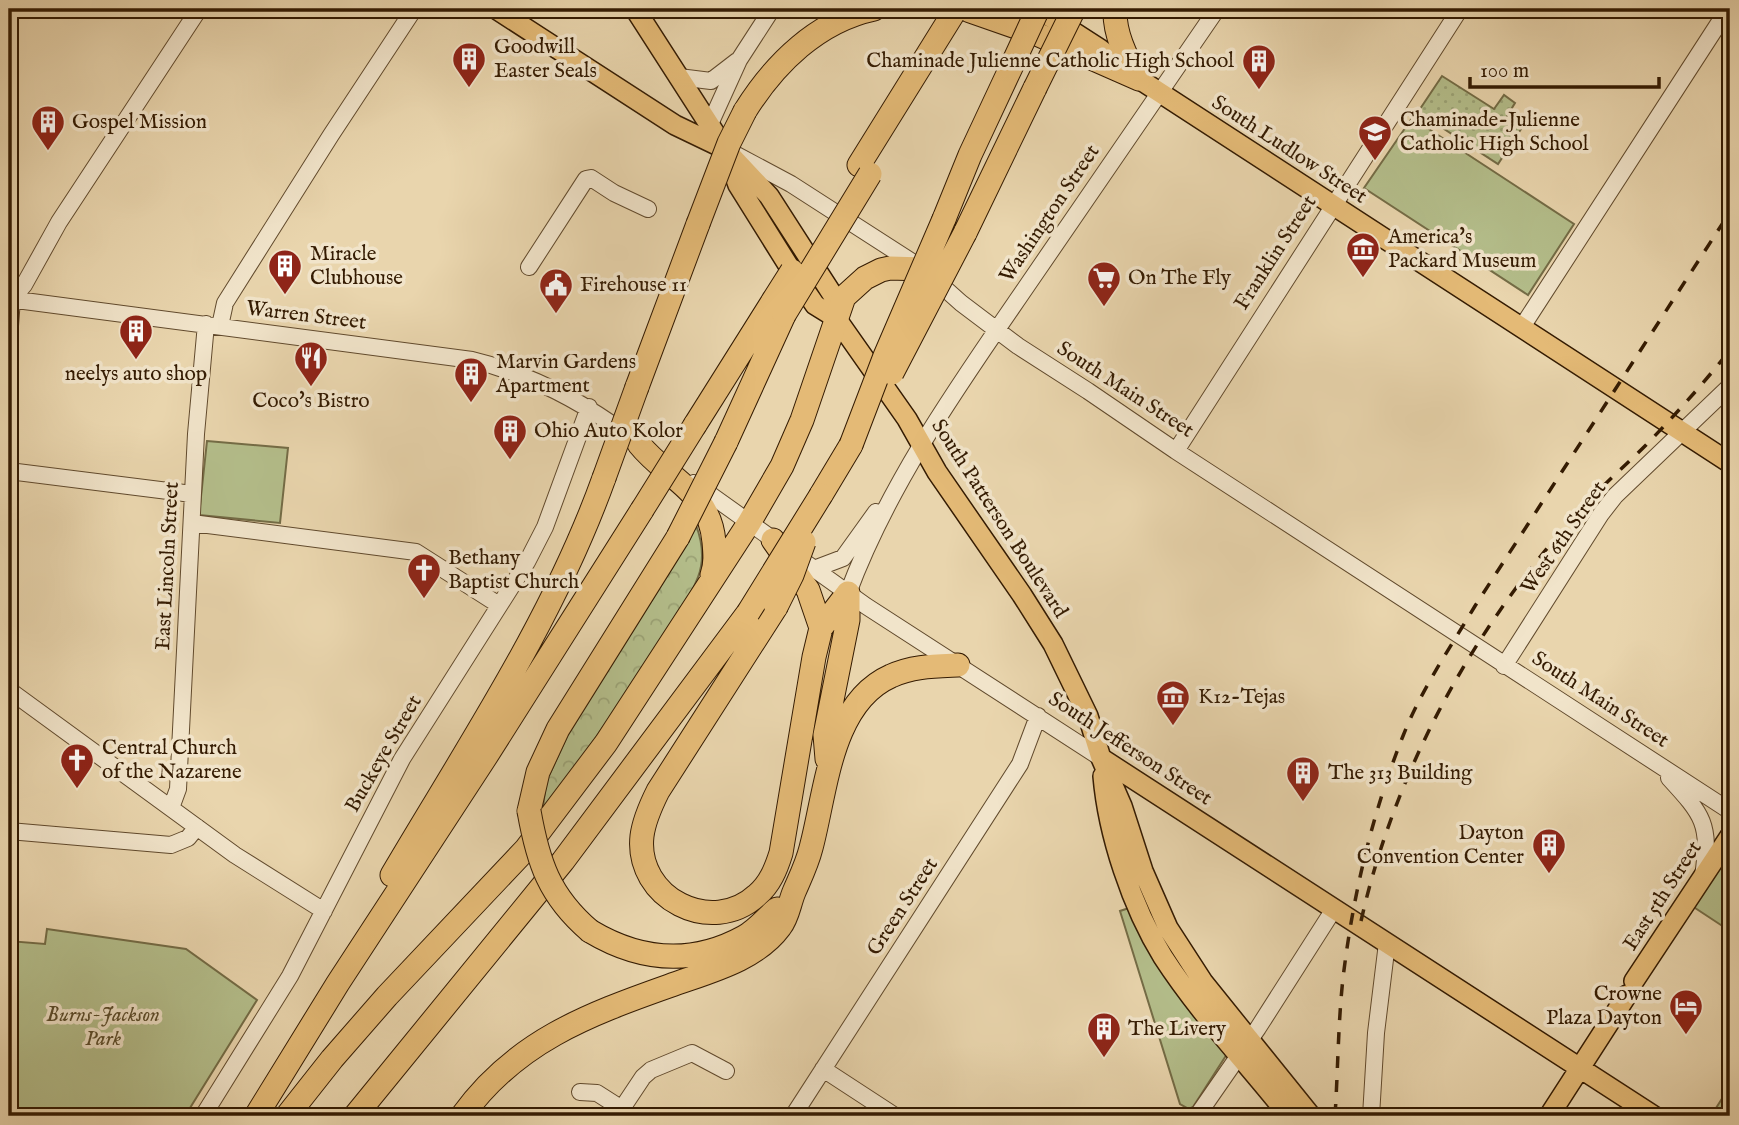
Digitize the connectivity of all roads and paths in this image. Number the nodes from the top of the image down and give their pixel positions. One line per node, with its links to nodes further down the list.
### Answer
1 (200, 9): 24 (street)
2 (414, 9): 27 (street, East Lincoln Street)
3 (496, 9): 19 (main road, South Main Street)
4 (635, 9): 15 (main road, South Patterson Boulevard)
5 (772, 9): 14 (street)
6 (874, 9): 69 (highway, bridge)
7 (1038, 9): 16 (main road, South Ludlow Street); 35 (highway, bridge)
8 (1074, 9): 35 (highway, bridge)
9 (1115, 9): 16 (highway)
10 (1217, 9): 17 (street, Washington Street)
11 (1460, 9): 20 (street, Franklin Street)
12 (1728, 9): 28 (street)
13 (963, 10): 16 (highway); 25 (highway, bridge)
14 (739, 60): 15 (street); 18 (street)
15 (679, 76): 18 (main road, South Patterson Boulevard)
16 (1139, 79): 17 (main road, South Ludlow Street)
17 (1159, 92): 20 (main road, South Ludlow Street); 29 (street, Washington Street)
18 (710, 124): 19 (main road, South Patterson Boulevard)
19 (725, 149): 23 (street, South Main Street); 26 (main road, South Patterson Boulevard)
20 (1332, 206): 28 (main road, South Ludlow Street); 37 (street, Franklin Street)
21 (648, 209): 22 (street)
22 (529, 267)
23 (923, 269): 26 (highway); 29 (street, South Main Street)
24 (10, 299): 27 (street, Warren Street); 30 (street)
25 (779, 308): 66 (highway, bridge); 69 (highway, bridge)
26 (836, 318): 36 (main road, South Patterson Boulevard); 44 (highway)
27 (213, 325): 32 (street, Warren Street); 41 (street, East Lincoln Street)
28 (1522, 327): 33 (main road, South Ludlow Street)
29 (997, 330): 36 (street, Washington Street); 37 (street, South Main Street)
30 (9, 339)
31 (1730, 386): 33 (street, West 6th Street)
32 (589, 407): 34 (street, South Jefferson Street); 49 (street, Buckeye Street)
33 (1683, 431): 38 (main road, South Ludlow Street); 52 (street, West 6th Street)
34 (639, 444): 44 (street, South Jefferson Street); 47 (highway)
35 (851, 445): 42 (highway)
36 (922, 445): 40 (street, Washington Street); 55 (main road, South Patterson Boulevard)
37 (1175, 451): 52 (street, South Main Street)
38 (1730, 463)
39 (9, 471): 41 (street)
40 (894, 492): 46 (street); 48 (street)
41 (192, 494): 43 (street, East Lincoln Street)
42 (821, 495): 50 (highway, bridge); 71 (highway, bridge)
43 (192, 523): 49 (street); 59 (street, East Lincoln Street)
44 (749, 523): 45 (street, South Jefferson Street); 47 (highway)
45 (773, 540): 46 (street, South Jefferson Street); 50 (highway)
46 (814, 569): 48 (street, South Jefferson Street)
47 (709, 585): 80 (highway)
48 (848, 593): 50 (highway); 51 (street, South Jefferson Street); 57 (highway)
49 (499, 605): 68 (street, Buckeye Street)
50 (821, 628)
51 (958, 665): 54 (street, South Jefferson Street); 57 (highway)
52 (1504, 666): 56 (street, South Main Street)
53 (9, 690): 59 (street)
54 (1038, 716): 55 (street, South Jefferson Street); 74 (street, Green Street)
55 (1101, 758): 58 (main road, South Jefferson Street); 61 (main road, South Patterson Boulevard); 72 (main road, South Patterson Boulevard)
56 (1653, 761): 60 (street, South Main Street); 65 (street)
57 (828, 769): 66 (highway)
58 (1160, 796): 61 (main road); 67 (main road, South Jefferson Street)
59 (171, 808): 62 (street)
60 (1730, 811)
61 (1128, 823): 72 (main road, South Patterson Boulevard)
62 (197, 827): 63 (street); 68 (street)
63 (9, 831)
64 (1730, 836): 65 (main road, East 5th Street)
65 (1702, 877): 73 (main road, East 5th Street)
66 (793, 894): 83 (highway)
67 (1334, 909): 70 (main road, South Jefferson Street); 72 (street)
68 (324, 911): 78 (street, Buckeye Street)
69 (365, 943): 79 (highway)
70 (1387, 943): 73 (main road, South Jefferson Street); 89 (street)
71 (430, 1025): 81 (highway); 82 (highway)
72 (1245, 1047): 86 (street); 87 (main road, South Patterson Boulevard); 88 (main road, South Patterson Boulevard)
73 (1580, 1068): 90 (main road, East 5th Street); 91 (main road, South Jefferson Street)
74 (823, 1069): 84 (street, Green Street); 85 (street)
75 (726, 1071): 77 (street)
76 (580, 1092): 77 (street)
77 (624, 1114)
78 (203, 1116)
79 (256, 1116)
80 (287, 1116)
81 (355, 1116)
82 (374, 1116)
83 (462, 1116)
84 (793, 1116)
85 (895, 1116)
86 (1198, 1116)
87 (1289, 1116)
88 (1311, 1116)
89 (1371, 1116)
90 (1549, 1116)
91 (1654, 1116)

